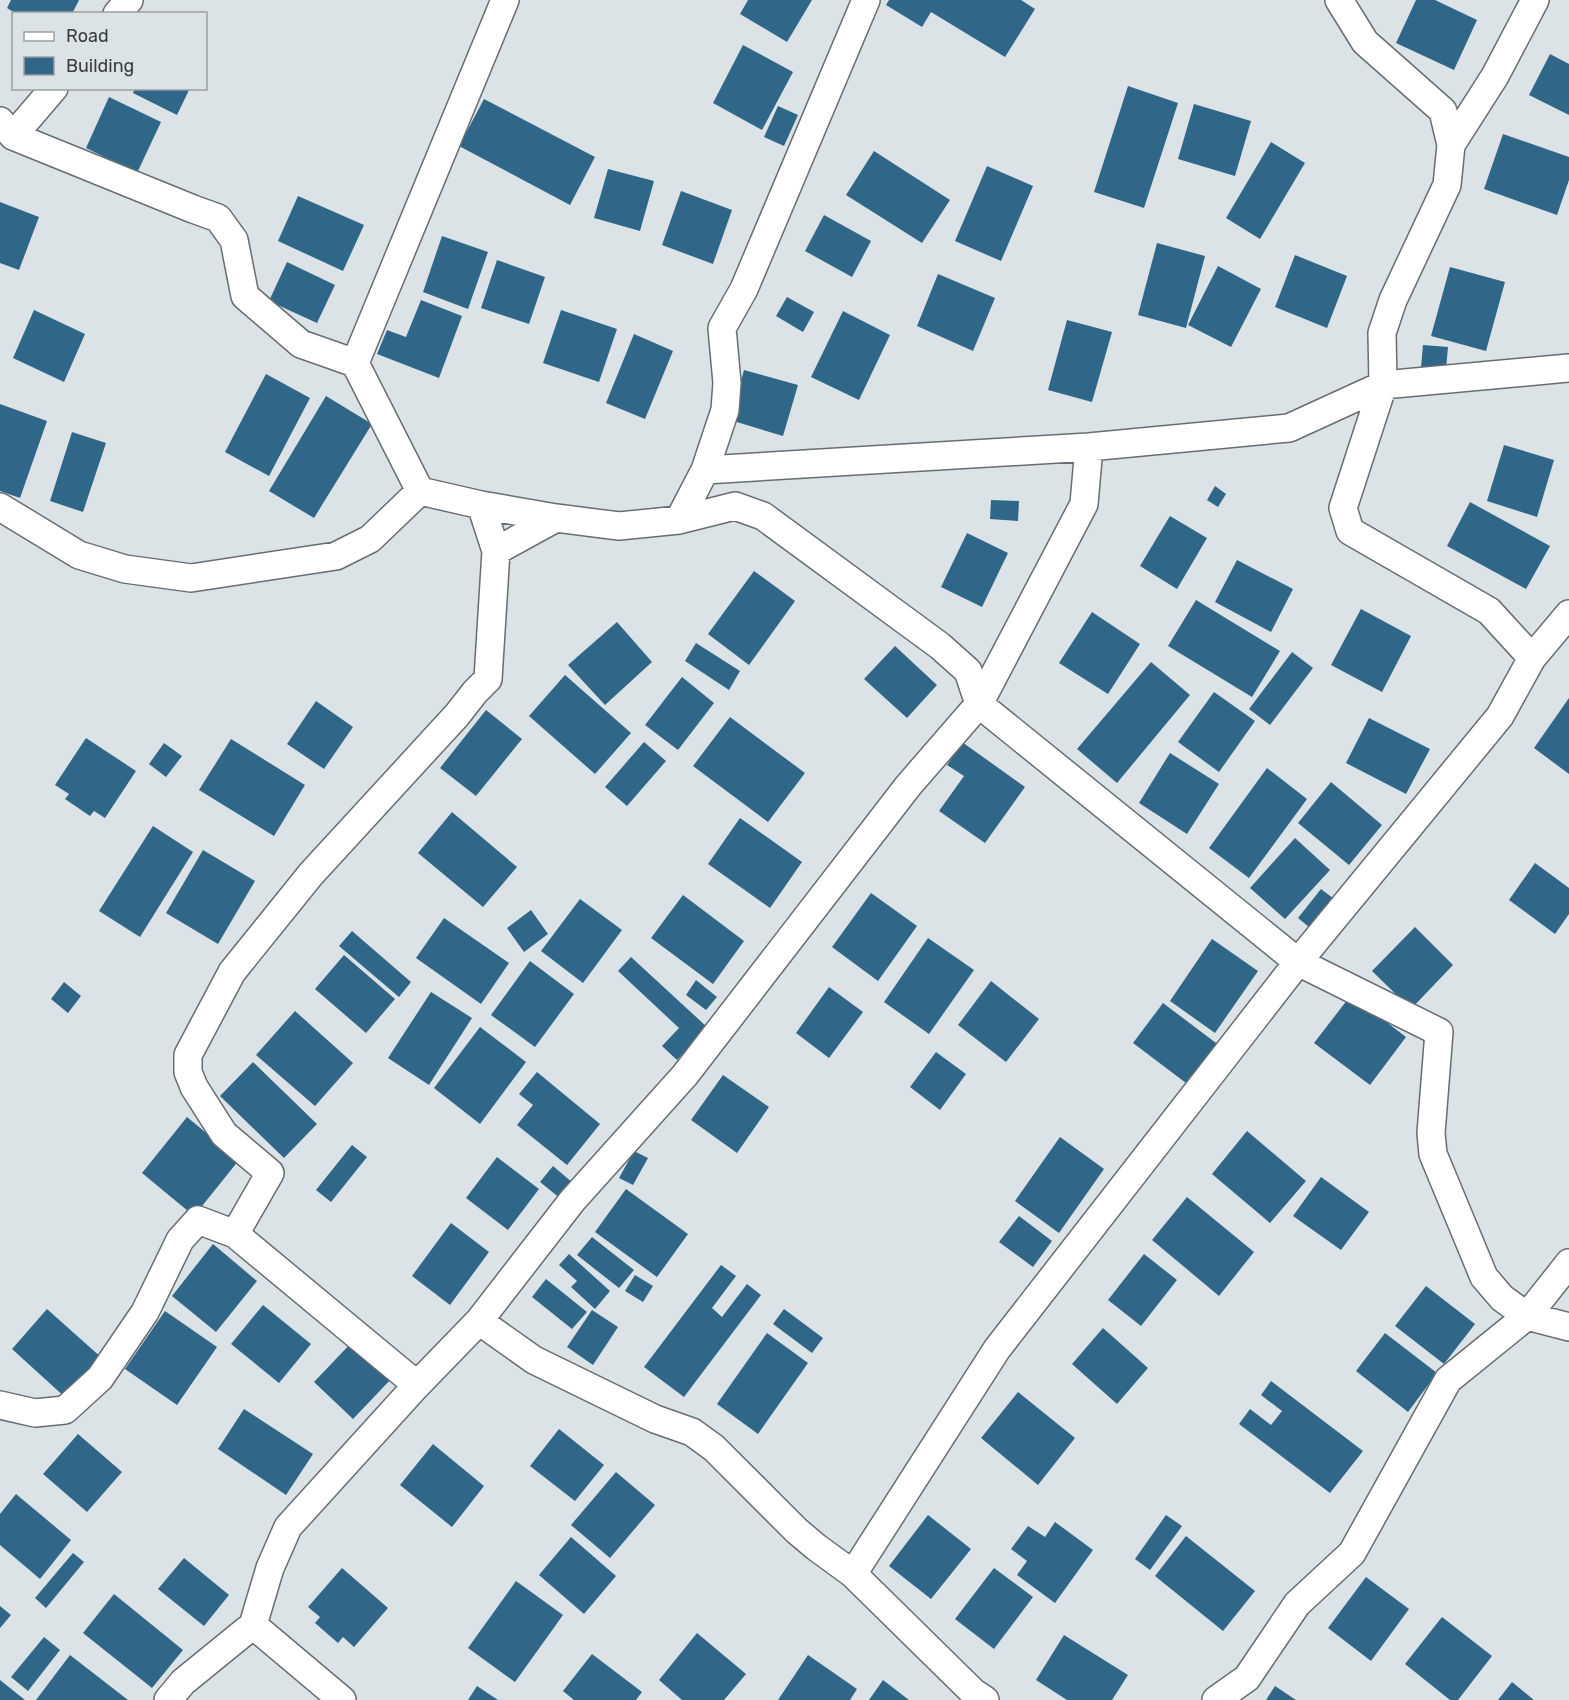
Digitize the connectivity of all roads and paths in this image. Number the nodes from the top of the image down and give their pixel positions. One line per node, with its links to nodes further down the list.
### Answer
1 (129, 0): 6 (street)
2 (505, 0): 10 (street)
3 (866, 0): 14 (street)
4 (1340, 0): 9 (street)
5 (1535, 0): 9 (street)
6 (119, 12)
7 (52, 90): 8 (street)
8 (7, 128): 10 (street)
9 (1451, 146): 12 (street)
10 (355, 363): 15 (street)
11 (1569, 368): 12 (street)
12 (1383, 385): 13 (street); 23 (street)
13 (1089, 447): 14 (street); 24 (street)
14 (705, 470): 17 (street); 20 (street)
15 (420, 491): 16 (street); 18 (street)
16 (482, 505): 19 (street); 21 (street)
17 (735, 506): 20 (street); 24 (street)
18 (0, 507)
19 (556, 518): 20 (street); 21 (street)
20 (679, 520)
21 (496, 550): 26 (street)
22 (1569, 614): 23 (street)
23 (1532, 658): 25 (street)
24 (979, 704): 25 (street); 29 (street)
25 (1298, 962): 28 (street); 33 (street)
26 (235, 1233): 31 (street); 32 (street)
27 (1569, 1263): 28 (street)
28 (1527, 1316): 30 (street); 38 (street)
29 (479, 1321): 31 (street); 33 (street)
30 (1569, 1327)
31 (417, 1385): 34 (street)
32 (0, 1405)
33 (853, 1574): 35 (street)
34 (253, 1625): 36 (street); 37 (street)
35 (975, 1697)
36 (168, 1700)
37 (342, 1700)
38 (1216, 1700)

